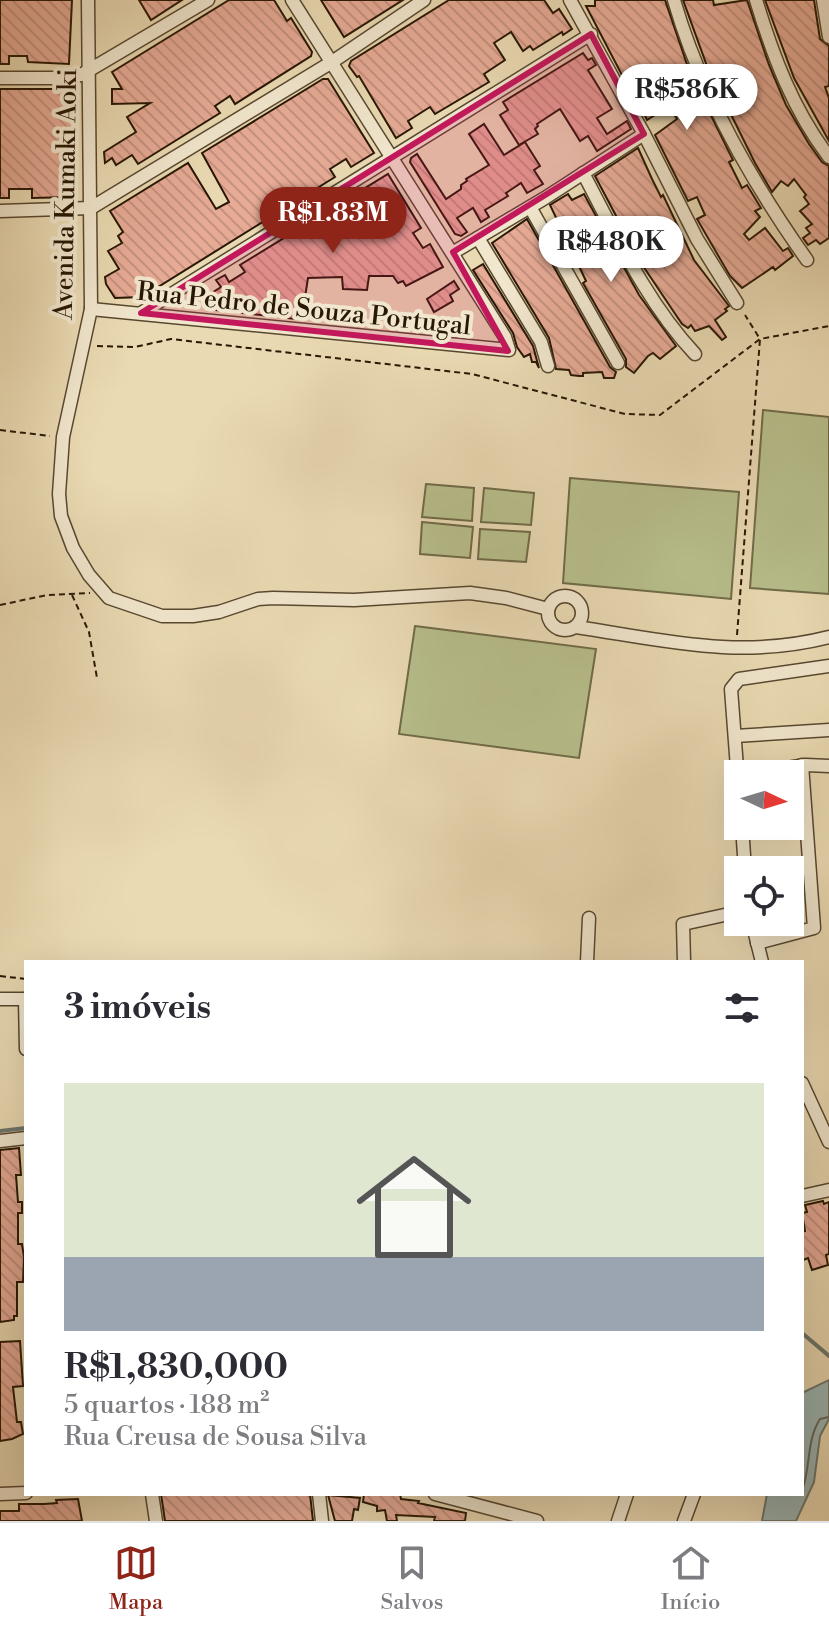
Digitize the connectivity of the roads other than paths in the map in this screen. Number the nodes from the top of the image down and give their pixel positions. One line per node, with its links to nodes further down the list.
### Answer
1 (88, 0): 12 (street, Avenida Kumaki Aoki)
2 (208, 0): 12 (street)
3 (292, 0): 11 (street)
4 (424, 0): 11 (street)
5 (570, 0): 9 (street)
6 (674, 0): 23 (street)
7 (756, 0): 15 (street)
8 (823, 0): 10 (street)
9 (591, 34): 14 (street); 16 (street)
10 (829, 37)
11 (332, 62): 16 (street); 19 (street)
12 (88, 72): 13 (street); 19 (street, Avenida Kumaki Aoki)
13 (0, 78)
14 (644, 134): 17 (street); 24 (street)
15 (829, 157)
16 (392, 158): 22 (street); 26 (street)
17 (583, 173): 18 (street); 27 (street)
18 (530, 207): 21 (street); 28 (street)
19 (91, 208): 20 (street); 25 (street, Avenida Kumaki Aoki)
20 (0, 211)
21 (478, 238): 22 (street); 29 (street)
22 (454, 252): 26 (street, Rua Pedro de Souza Portugal)
23 (807, 260)
24 (737, 303)
25 (91, 309): 26 (street, Rua Pedro de Souza Portugal); 30 (street, Avenida Kumaki Aoki)
26 (141, 313)
27 (695, 354)
28 (618, 363)
29 (548, 366)
30 (548, 609): 31 (street, Avenida Kumaki Aoki); 31 (street, Avenida Kumaki Aoki)
31 (576, 627): 32 (street, Avenida Kumaki Aoki)
32 (829, 637)
33 (829, 666): 35 (street)
34 (829, 730): 35 (street)
35 (735, 736): 36 (street)
36 (737, 760)
37 (804, 765): 38 (street)
38 (829, 766)
39 (804, 792): 43 (street)
40 (724, 915): 45 (street)
41 (589, 918): 44 (street)
42 (755, 936): 43 (street)
43 (757, 943): 46 (street)
44 (587, 960)
45 (684, 960)
46 (761, 960)
47 (0, 999): 48 (street)
48 (24, 999)
49 (804, 1087): 52 (street)
50 (24, 1138): 51 (street)
51 (0, 1141)
52 (829, 1142)
53 (829, 1190): 54 (street)
54 (804, 1196)
55 (24, 1493): 56 (street)
56 (0, 1494)
57 (152, 1496): 62 (street)
58 (319, 1496): 63 (street)
59 (443, 1496): 64 (street)
60 (626, 1496): 65 (street)
61 (693, 1496): 66 (street)
62 (156, 1521)
63 (322, 1521)
64 (537, 1521)
65 (618, 1521)
66 (684, 1521)

